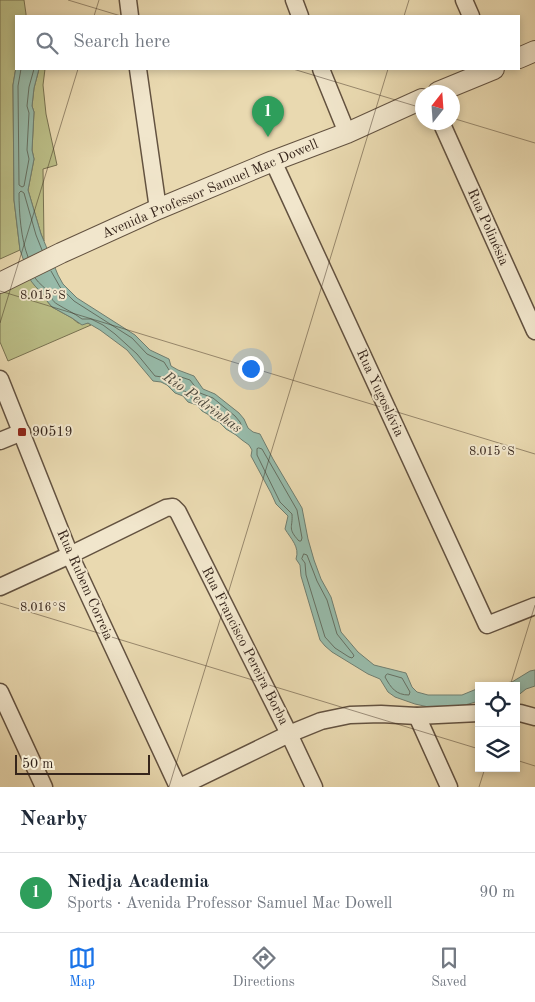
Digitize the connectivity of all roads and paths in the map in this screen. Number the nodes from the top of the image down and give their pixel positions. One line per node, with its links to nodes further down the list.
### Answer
1 (128, 0): 4 (street)
2 (294, 0): 5 (street)
3 (464, 0): 6 (street)
4 (130, 15)
5 (300, 15)
6 (471, 15)
7 (535, 51): 8 (street)
8 (520, 58)
9 (138, 70): 17 (street)
10 (321, 70): 15 (street)
11 (491, 70): 12 (street)
12 (455, 85)
13 (415, 102): 15 (street, Avenida Professor Samuel Mac Dowell)
14 (446, 130): 19 (street, Rua Polinésia)
15 (347, 133): 16 (street, Avenida Professor Samuel Mac Dowell)
16 (273, 161): 17 (street, Avenida Professor Samuel Mac Dowell); 25 (street, Rua Yugoslávia)
17 (158, 209): 18 (street, Avenida Professor Samuel Mac Dowell)
18 (7, 279)
19 (535, 331)
20 (0, 379): 21 (street, Rua Rubem Correia)
21 (22, 432): 22 (street); 23 (street, Rua Rubem Correia)
22 (0, 441)
23 (70, 555): 24 (street); 31 (street, Rua Francisco Pereira Borba); 33 (street, Rua Rubem Correia)
24 (0, 587)
25 (535, 606)
26 (0, 692): 32 (street)
27 (475, 713): 29 (street)
28 (520, 713): 30 (street)
29 (416, 716): 31 (street); 35 (street)
30 (535, 718)
31 (289, 734): 33 (street); 34 (street, Rua Francisco Pereira Borba)
32 (44, 787)
33 (179, 787)
34 (314, 787)
35 (449, 787)

